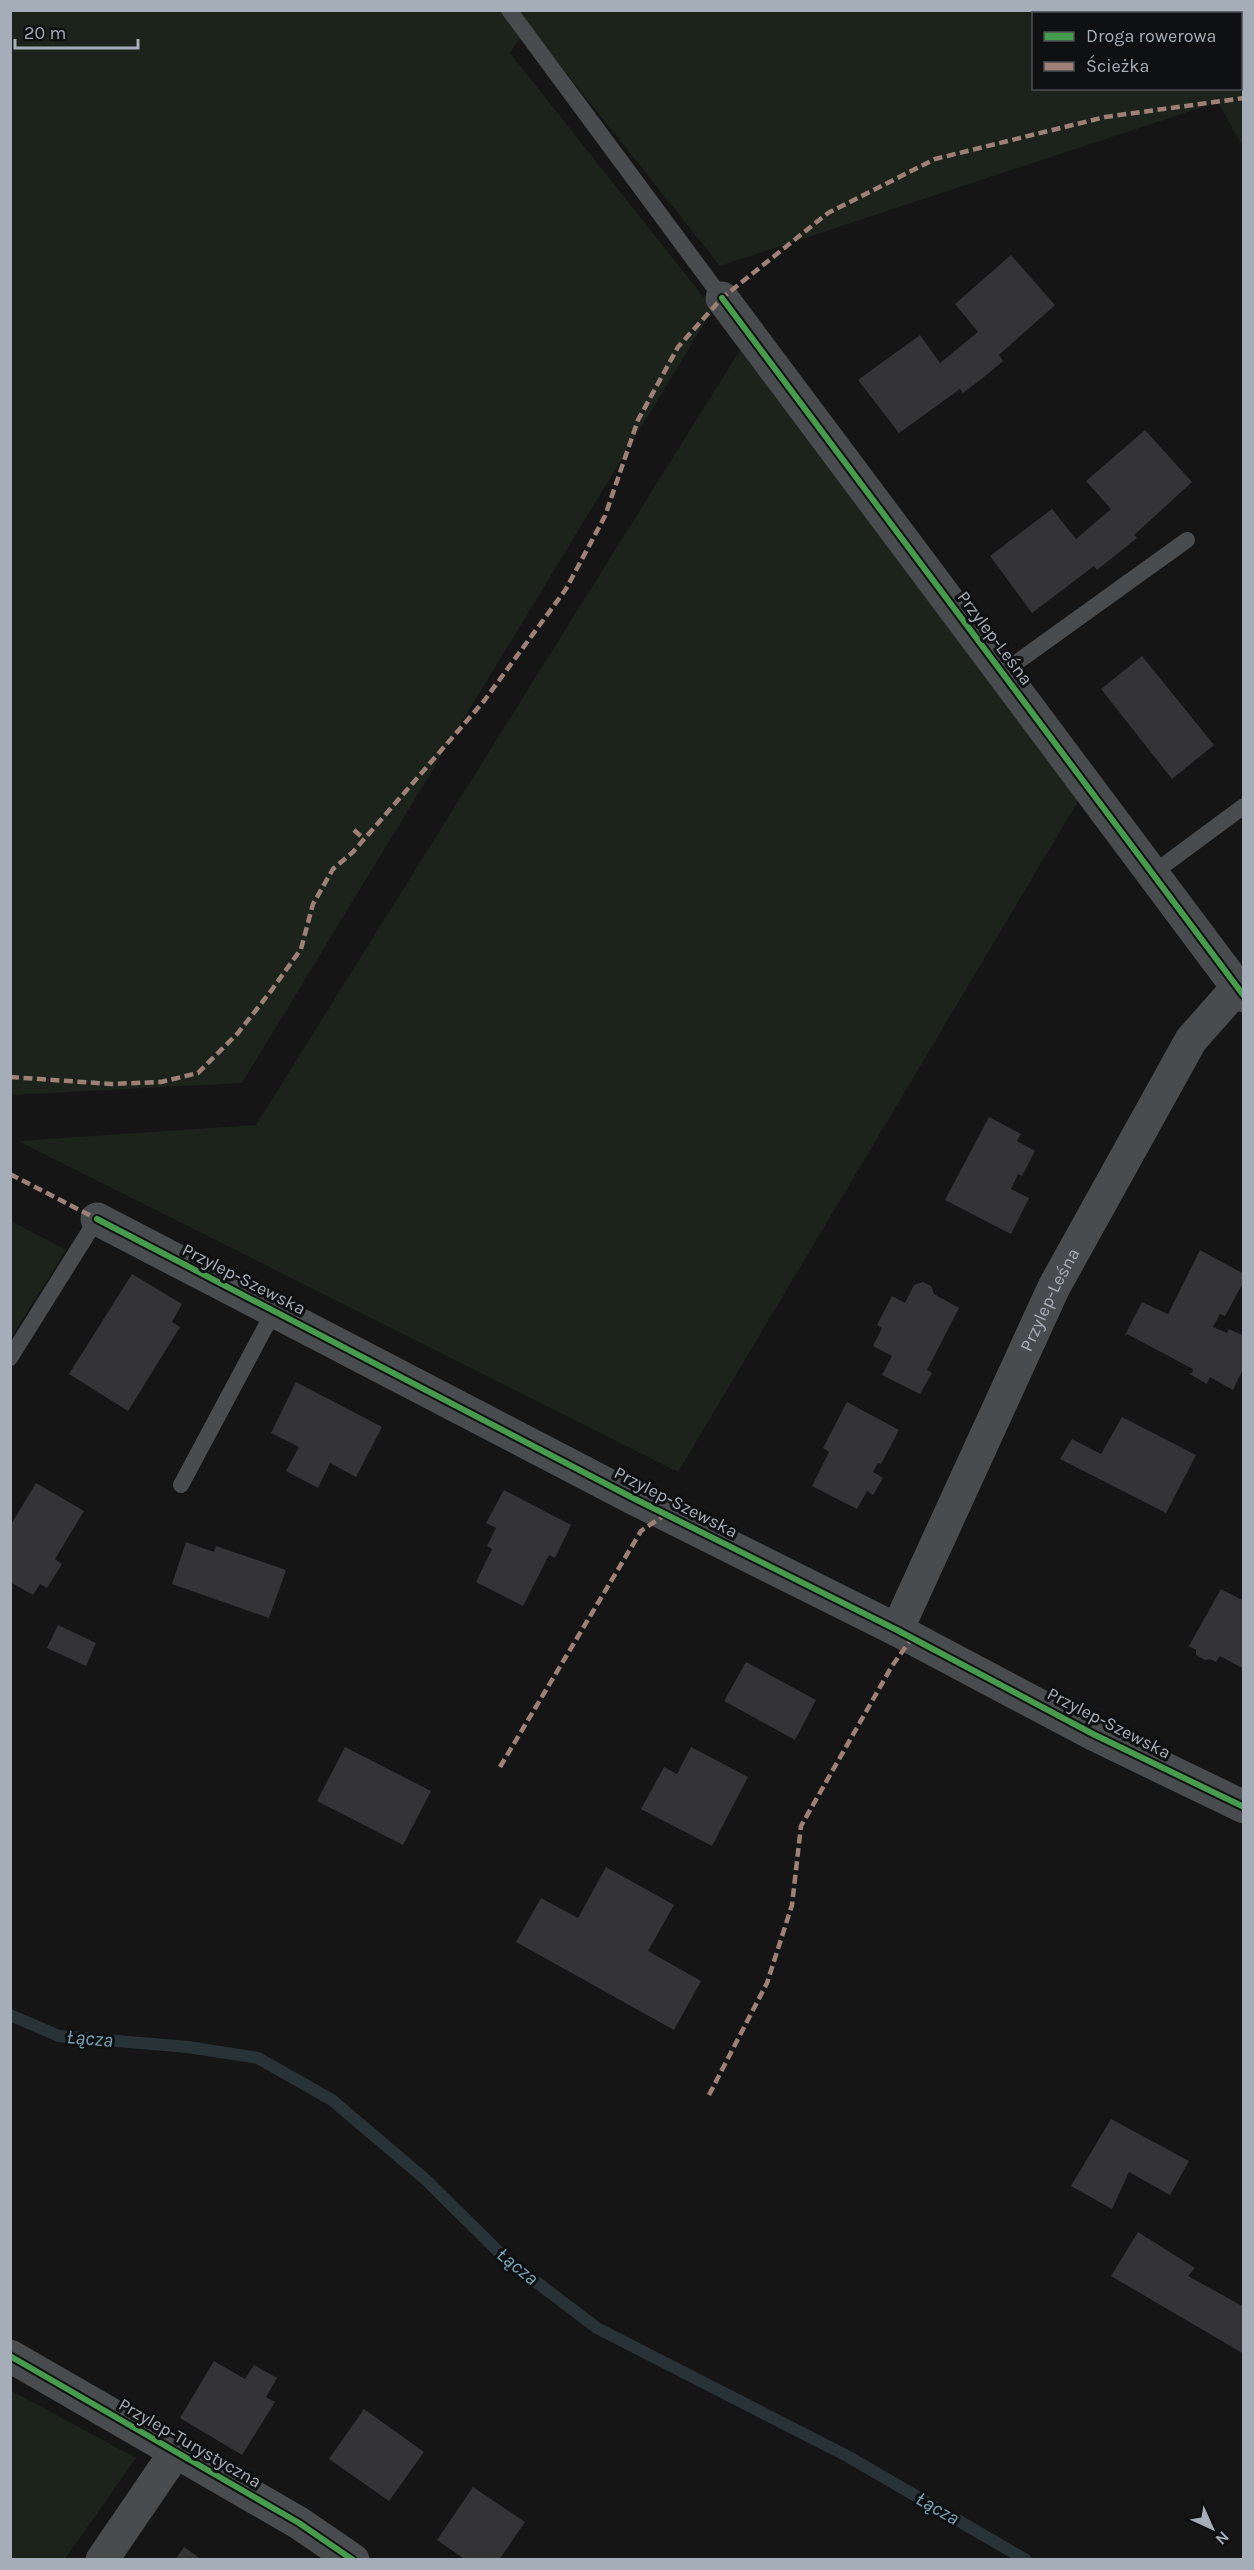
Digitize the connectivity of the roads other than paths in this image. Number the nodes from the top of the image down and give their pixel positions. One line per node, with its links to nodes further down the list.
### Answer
1 (509, 10): 2 (lane)
2 (722, 298): 4 (street, Przylep-Leśna)
3 (1187, 540): 4 (lane)
4 (1002, 673): 6 (street, Przylep-Leśna)
5 (1244, 806): 6 (lane)
6 (1152, 874): 7 (street, Przylep-Leśna)
7 (1240, 992): 12 (street, Przylep-Leśna)
8 (97, 1220): 9 (street, Przylep-Szewska); 10 (lane)
9 (274, 1311): 11 (lane); 12 (street, Przylep-Szewska)
10 (10, 1358)
11 (182, 1485)
12 (897, 1630): 13 (street, Przylep-Szewska)
13 (1244, 1807)
14 (10, 2356): 15 (street, Przylep-Turystyczna)
15 (175, 2453): 16 (street); 17 (street, Przylep-Turystyczna)
16 (102, 2559)
17 (353, 2559)

